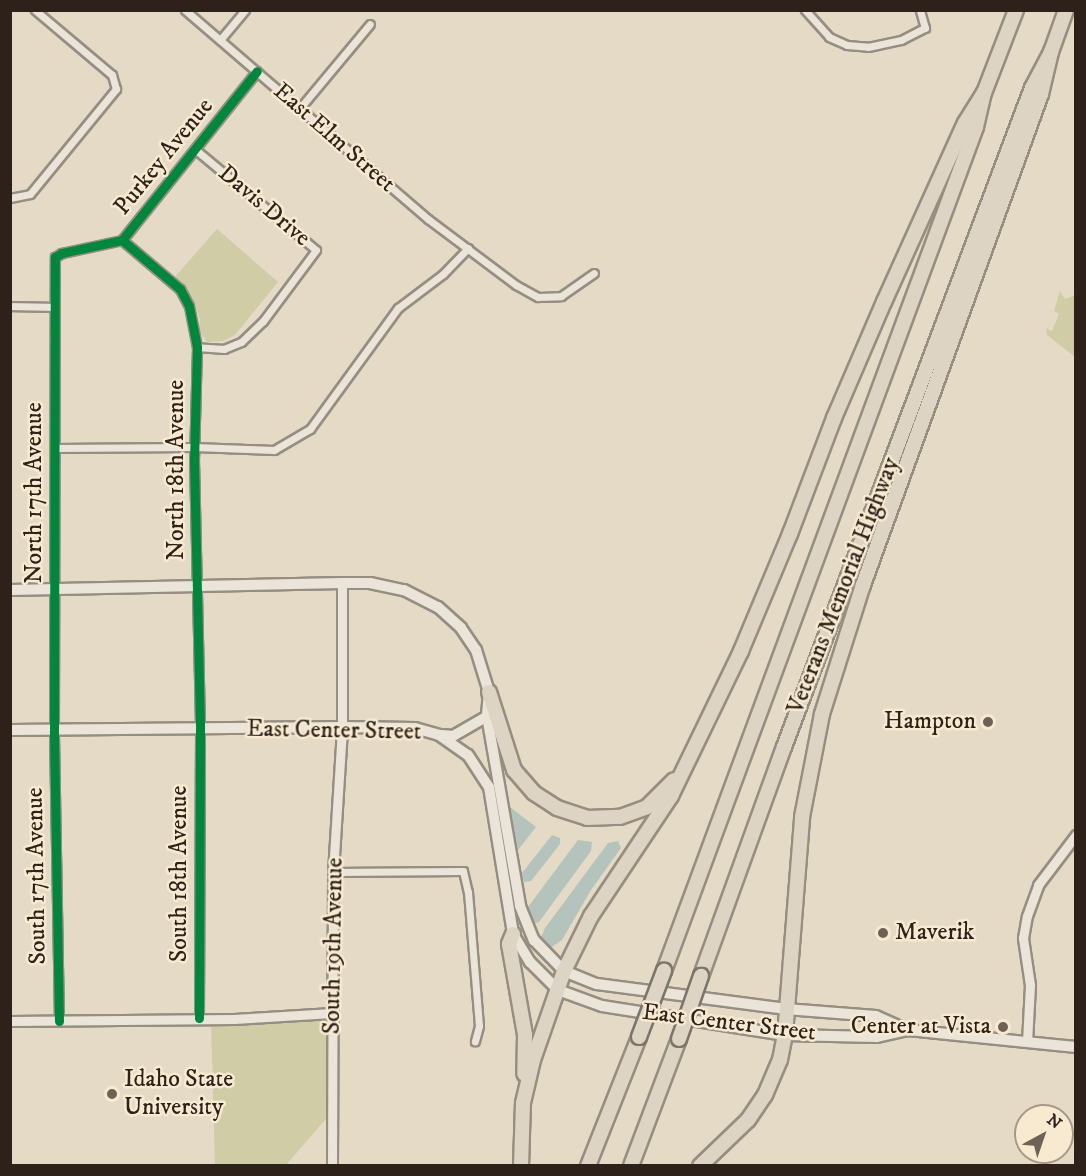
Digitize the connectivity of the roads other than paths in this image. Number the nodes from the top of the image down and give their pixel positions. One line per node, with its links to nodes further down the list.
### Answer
1 (35, 10): 15 (street)
2 (184, 10): 9 (street, East Elm Street)
3 (245, 10): 9 (street)
4 (805, 10): 5 (street)
5 (920, 10)
6 (1016, 10): 12 (highway, Veterans Memorial Highway)
7 (1066, 10): 10 (highway, Veterans Memorial Highway)
8 (370, 24): 13 (street)
9 (220, 40): 11 (street, East Elm Street)
10 (1051, 52): 42 (highway); 56 (highway, Veterans Memorial Highway, bridge)
11 (256, 71): 13 (street, East Elm Street); 14 (street, Purkey Avenue)
12 (984, 93): 36 (highway); 55 (highway, Veterans Memorial Highway, bridge)
13 (300, 108): 17 (street, East Elm Street)
14 (196, 150): 16 (street, Purkey Avenue); 22 (street, Davis Drive)
15 (10, 198)
16 (122, 240): 18 (street, Purkey Avenue); 22 (street, North 18th Avenue)
17 (468, 248): 19 (street, East Elm Street); 23 (street)
18 (55, 257): 21 (street, North 17th Avenue)
19 (594, 273)
20 (10, 306): 21 (street)
21 (55, 307): 24 (street, North 17th Avenue)
22 (197, 347): 23 (street, North 18th Avenue)
23 (194, 447): 24 (street); 26 (street, North 18th Avenue)
24 (55, 448): 28 (street, North 17th Avenue)
25 (342, 583): 26 (main road); 29 (main road); 31 (street, South 19th Avenue)
26 (196, 587): 28 (main road); 32 (street, North 18th Avenue)
27 (10, 590): 28 (main road)
28 (54, 590): 34 (street, North 17th Avenue)
29 (489, 692): 30 (main road, East Center Street); 36 (highway)
30 (487, 716): 35 (main road); 40 (main road, East Center Street)
31 (342, 727): 32 (main road, East Center Street); 35 (main road, East Center Street); 38 (street, South 19th Avenue)
32 (200, 729): 34 (main road, East Center Street); 44 (street, South 18th Avenue)
33 (10, 730): 34 (main road, East Center Street)
34 (54, 730): 46 (street, South 17th Avenue)
35 (439, 735): 39 (main road, East Center Street)
36 (685, 767): 40 (highway)
37 (1076, 835): 50 (street)
38 (333, 872): 43 (street, South 19th Avenue); 49 (street)
39 (513, 934): 41 (main road, East Center Street); 52 (highway)
40 (564, 970): 41 (highway); 42 (main road, East Center Street)
41 (558, 990): 48 (main road, East Center Street); 52 (highway)
42 (786, 1009): 47 (main road, East Center Street); 48 (highway)
43 (332, 1013): 44 (street); 53 (street, South 19th Avenue)
44 (199, 1018): 46 (street)
45 (10, 1021): 46 (street)
46 (58, 1021)
47 (908, 1030): 48 (main road, East Center Street); 50 (main road, East Center Street)
48 (785, 1035): 57 (highway)
49 (475, 1041)
50 (1027, 1042): 51 (main road, East Center Street)
51 (1076, 1047)
52 (523, 1103): 54 (highway)
53 (332, 1166)
54 (521, 1166)
55 (588, 1166)
56 (631, 1166)
57 (700, 1166)

